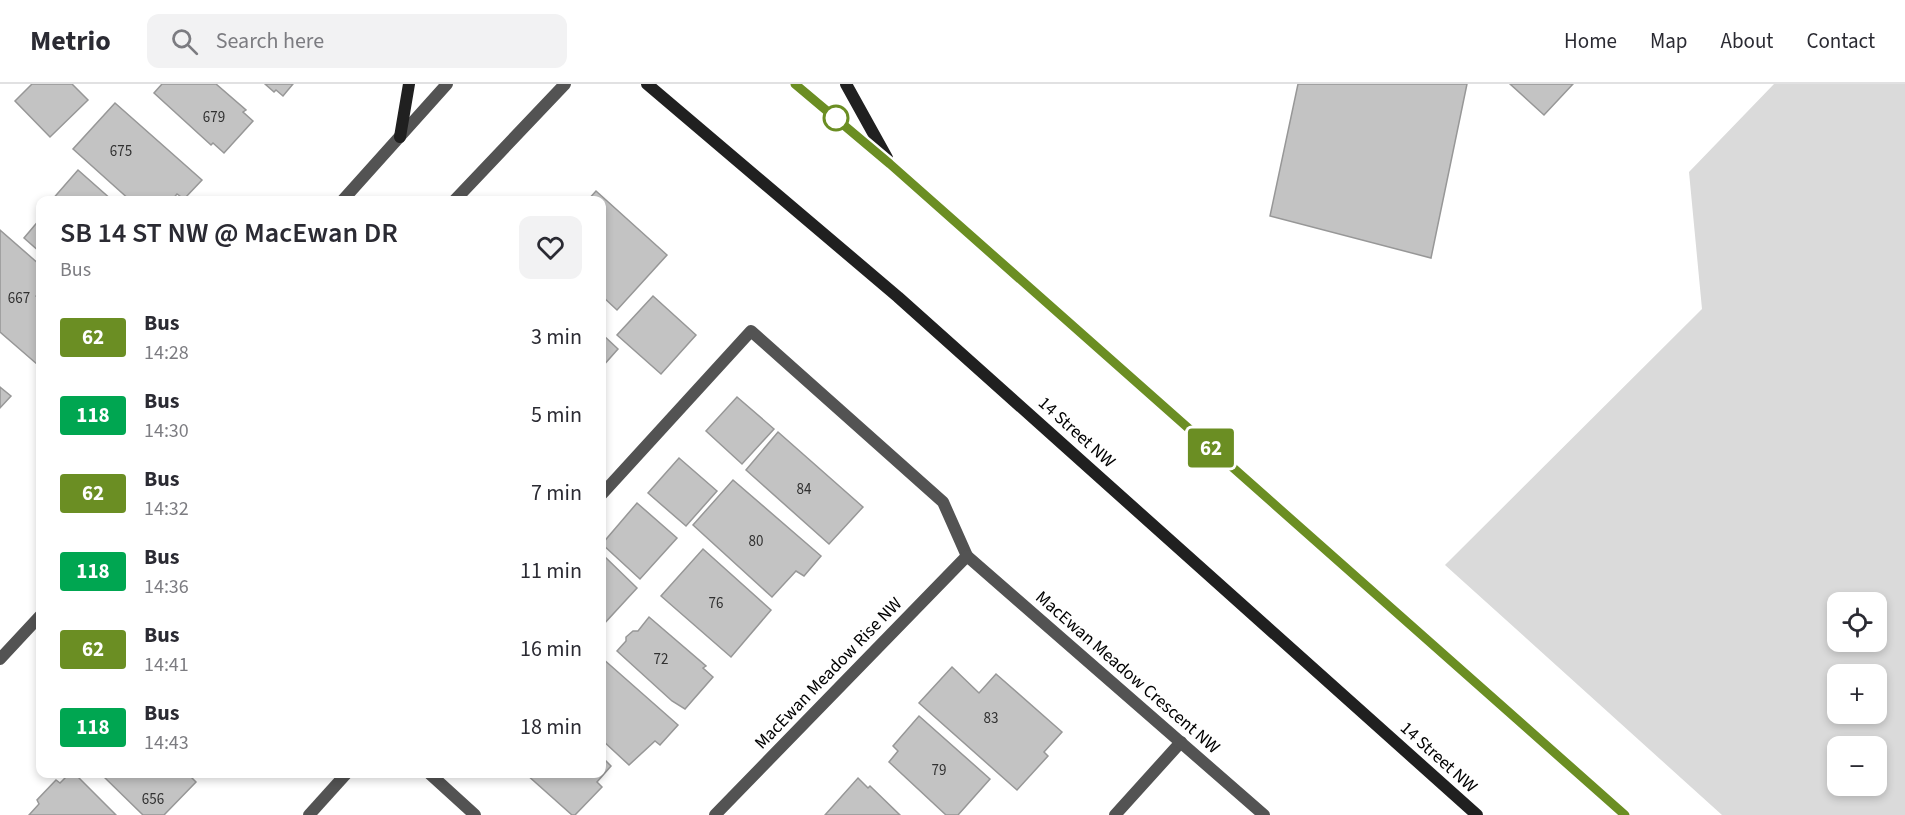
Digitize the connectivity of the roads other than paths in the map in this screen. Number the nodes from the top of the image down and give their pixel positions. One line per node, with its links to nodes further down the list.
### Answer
1 (409, 84): 7 (main road)
2 (447, 84): 7 (street)
3 (566, 84): 10 (street)
4 (647, 84): 23 (main road, 14 Street NW)
5 (795, 84): 8 (main road)
6 (846, 84): 8 (main road)
7 (400, 137): 9 (street)
8 (890, 164): 24 (main road)
9 (347, 196)
10 (459, 196)
11 (606, 490): 12 (street)
12 (967, 556): 15 (street, MacEwan Meadow Crescent NW); 20 (street, MacEwan Meadow Rise NW)
13 (36, 620): 14 (street)
14 (0, 659)
15 (1181, 742): 21 (street); 22 (street, MacEwan Meadow Crescent NW)
16 (342, 778): 18 (street)
17 (434, 778): 19 (street)
18 (309, 815)
19 (475, 815)
20 (715, 815)
21 (1115, 815)
22 (1264, 815)
23 (1477, 815)
24 (1625, 815)

